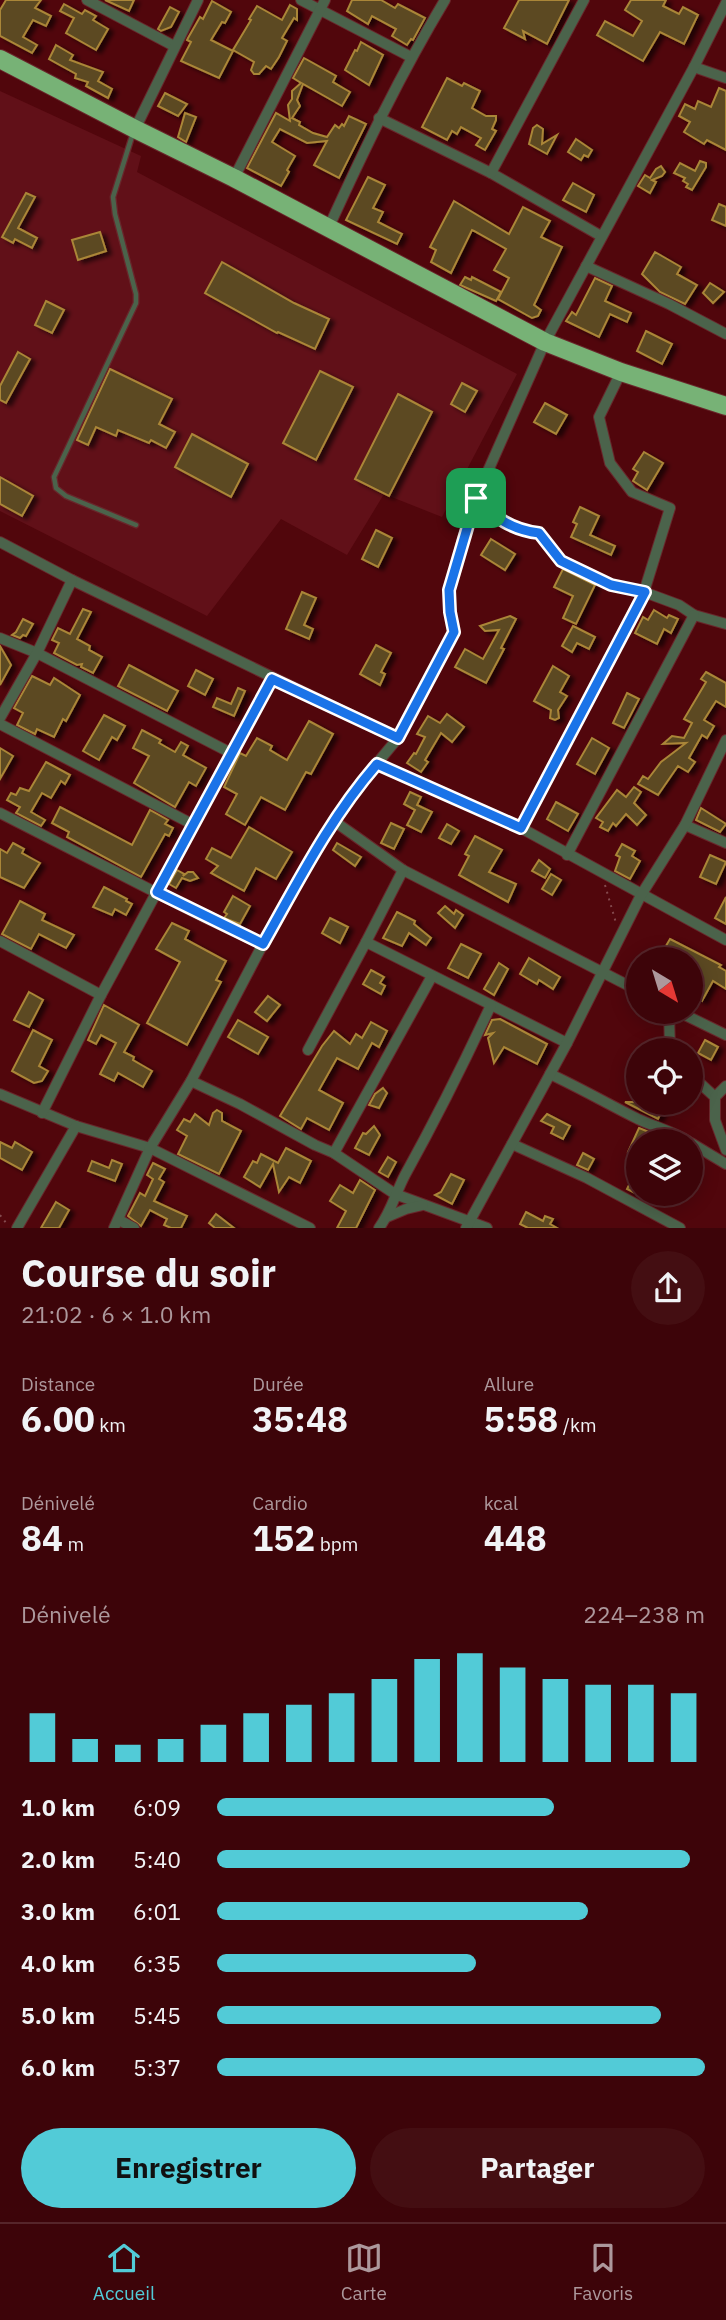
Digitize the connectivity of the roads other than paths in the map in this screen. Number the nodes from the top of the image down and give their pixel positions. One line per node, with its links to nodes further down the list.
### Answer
1 (87, 0): 9 (street)
2 (198, 0): 9 (street)
3 (301, 0): 8 (street)
4 (325, 0): 8 (street)
5 (445, 0): 10 (street)
6 (584, 0): 16 (street)
7 (726, 3): 12 (street)
8 (320, 10): 10 (street); 17 (street)
9 (174, 46): 15 (street)
10 (411, 57): 14 (street)
11 (1, 61): 15 (highway)
12 (694, 68): 13 (street); 19 (street)
13 (726, 78)
14 (379, 118): 16 (street); 18 (street)
15 (135, 129): 17 (highway); 26 (lane)
16 (491, 173): 19 (street)
17 (234, 178): 18 (highway)
18 (328, 229): 22 (highway)
19 (601, 236): 20 (street)
20 (586, 266): 21 (street); 22 (street)
21 (726, 334)
22 (545, 342): 23 (highway); 25 (street)
23 (621, 372): 24 (highway); 29 (street)
24 (726, 406)
25 (476, 498): 29 (street); 37 (street)
26 (136, 525)
27 (0, 542): 28 (street)
28 (72, 580): 33 (street); 34 (street)
29 (645, 592): 30 (street); 45 (street)
30 (694, 615): 31 (street); 47 (street)
31 (726, 624)
32 (0, 638): 33 (street)
33 (37, 653): 35 (street); 39 (street)
34 (272, 679): 37 (street); 39 (street)
35 (0, 718)
36 (0, 724): 43 (street)
37 (398, 738): 40 (street)
38 (726, 740): 44 (street)
39 (231, 753): 43 (street)
40 (377, 764): 42 (street); 45 (street)
41 (0, 813): 49 (street)
42 (334, 821): 48 (street); 54 (street)
43 (192, 824): 49 (street)
44 (685, 825): 46 (street); 50 (street)
45 (521, 828): 47 (street)
46 (726, 843)
47 (568, 855): 50 (street)
48 (403, 870): 53 (street); 55 (street)
49 (157, 892): 54 (street); 58 (street)
50 (641, 895): 51 (street); 55 (street)
51 (726, 940)
52 (0, 941): 58 (street)
53 (366, 942): 56 (street); 63 (street)
54 (263, 944): 65 (street)
55 (602, 972): 57 (street); 62 (street)
56 (432, 976): 59 (street); 77 (street)
57 (626, 984)
58 (101, 995): 70 (street)
59 (491, 1005): 62 (street); 79 (street)
60 (704, 1024): 61 (street)
61 (726, 1035)
62 (567, 1043): 64 (street)
63 (308, 1049)
64 (550, 1074): 72 (street); 73 (street)
65 (191, 1082): 74 (street); 77 (street)
66 (703, 1086): 69 (street)
67 (726, 1086): 69 (street)
68 (0, 1094): 70 (street)
69 (715, 1097): 76 (street)
70 (42, 1113): 71 (street)
71 (76, 1126): 74 (street); 84 (street)
72 (666, 1129)
73 (512, 1144): 83 (street); 89 (street)
74 (150, 1148): 82 (street); 86 (street)
75 (703, 1150): 78 (street)
76 (726, 1150)
77 (334, 1153): 79 (street)
78 (726, 1164)
79 (395, 1194): 80 (street); 81 (street)
80 (426, 1205): 81 (street); 83 (street)
81 (387, 1217): 87 (street)
82 (117, 1224): 85 (street)
83 (467, 1224): 88 (street)
84 (17, 1228)
85 (134, 1228)
86 (310, 1228)
87 (379, 1228)
88 (488, 1228)
89 (680, 1228)

